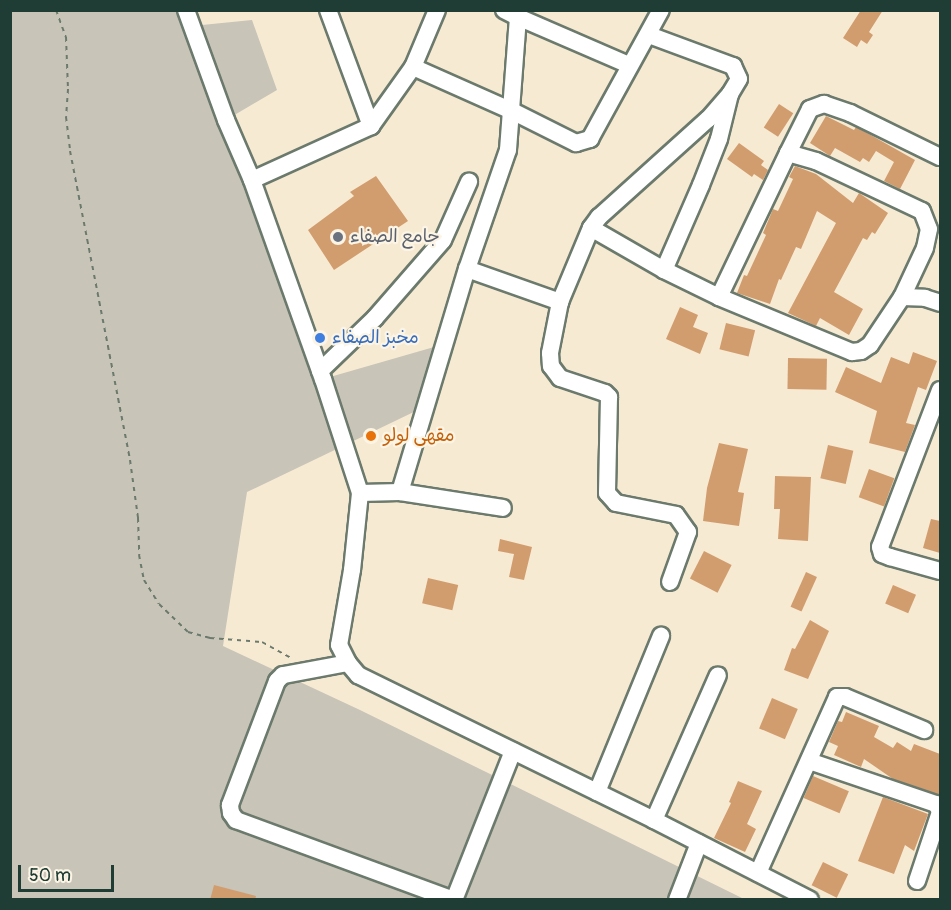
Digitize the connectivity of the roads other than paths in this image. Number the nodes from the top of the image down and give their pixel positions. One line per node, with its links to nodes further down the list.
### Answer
1 (186, 10): 14 (street)
2 (328, 10): 11 (street)
3 (437, 10): 8 (street)
4 (661, 10): 6 (street)
5 (511, 14): 7 (street); 10 (street)
6 (650, 35): 7 (street); 9 (street)
7 (629, 65): 10 (street)
8 (412, 67): 10 (street); 11 (street)
9 (730, 94): 16 (street); 18 (street)
10 (512, 111): 17 (street)
11 (371, 126): 14 (street)
12 (788, 153): 13 (street); 19 (street); 20 (street)
13 (940, 157)
14 (252, 180): 23 (street)
15 (469, 182): 23 (street)
16 (591, 228): 18 (street); 21 (street)
17 (467, 269): 21 (street); 25 (street)
18 (664, 270): 19 (street)
19 (719, 297): 20 (street)
20 (902, 297): 22 (street)
21 (560, 302): 29 (street)
22 (940, 303)
23 (320, 371): 26 (street)
24 (940, 390): 28 (street)
25 (400, 492): 26 (street); 27 (street)
26 (360, 493): 31 (street)
27 (503, 508)
28 (940, 571)
29 (670, 582)
30 (661, 636): 36 (street)
31 (348, 663): 34 (street); 42 (street)
32 (717, 675): 38 (street)
33 (924, 730): 35 (street)
34 (513, 751): 36 (street); 42 (street)
35 (809, 761): 37 (street); 40 (street)
36 (597, 792): 38 (street)
37 (940, 812): 41 (street)
38 (654, 820): 39 (street)
39 (699, 843): 40 (street); 43 (street)
40 (758, 873): 44 (street)
41 (917, 881)
42 (454, 900)
43 (677, 900)
44 (810, 900)

